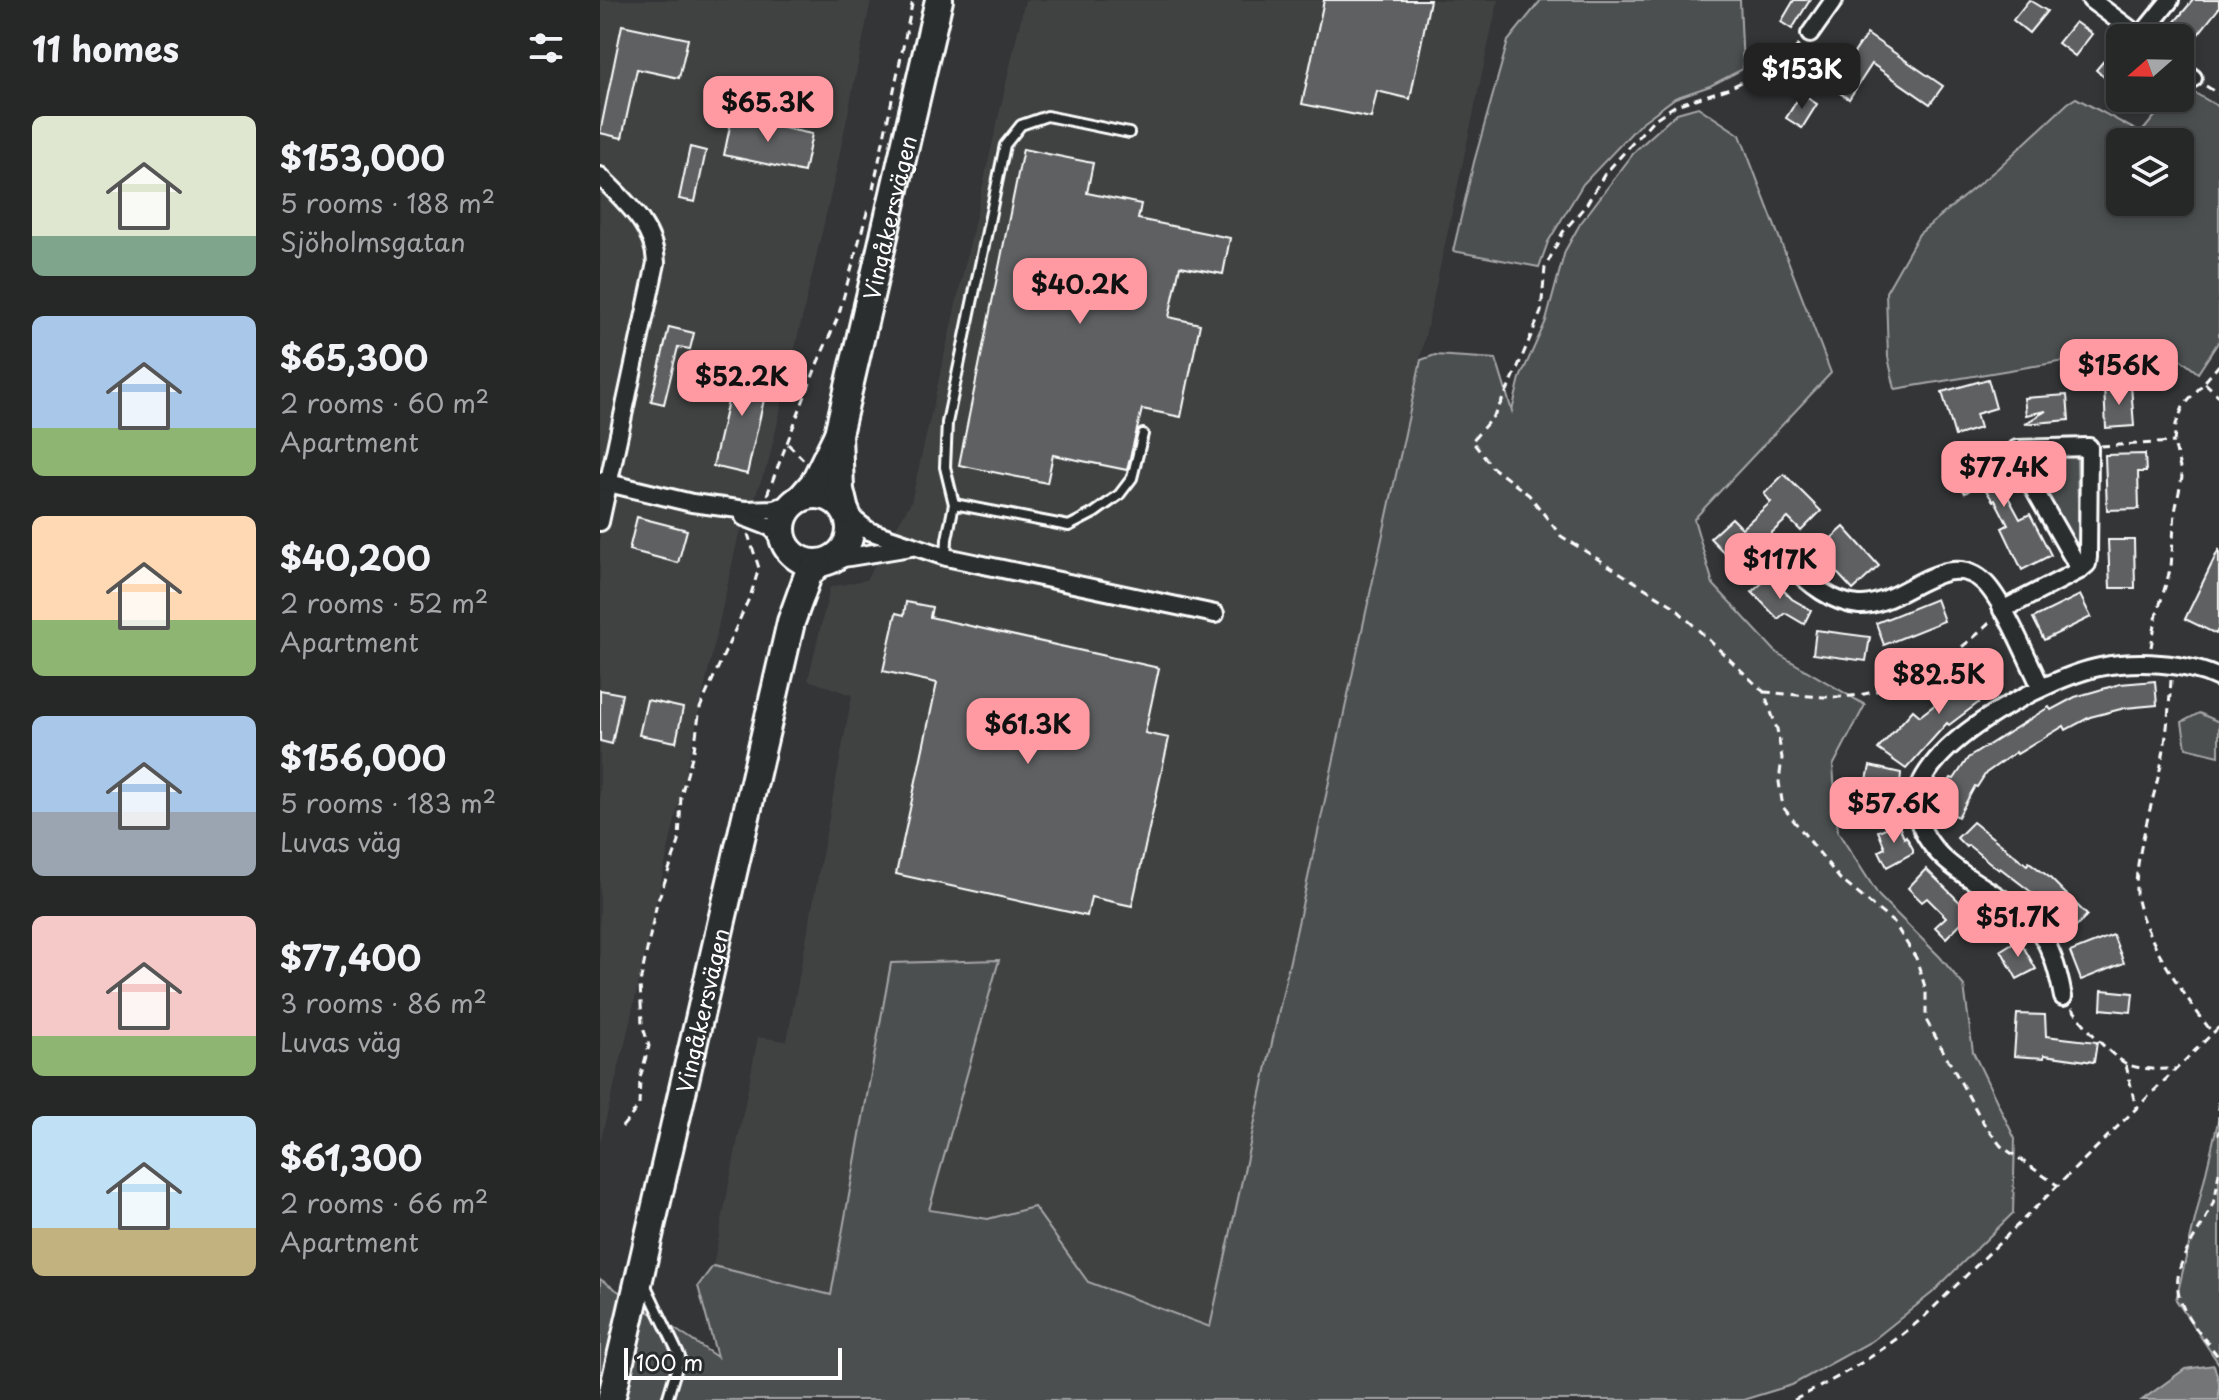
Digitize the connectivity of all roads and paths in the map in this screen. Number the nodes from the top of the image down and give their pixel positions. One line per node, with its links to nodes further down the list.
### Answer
1 (913, 0): 11 (path)
2 (939, 0): 16 (main road, Vingåkersvägen)
3 (1834, 0): 8 (street)
4 (2091, 0): 6 (street)
5 (2170, 0): 7 (street)
6 (2123, 24)
7 (2151, 24)
8 (1810, 34): 43 (path)
9 (1129, 133): 26 (lane)
10 (600, 176): 22 (street)
11 (872, 194)
12 (869, 208): 19 (path)
13 (2219, 365): 14 (path)
14 (2205, 383): 15 (path); 18 (path)
15 (2219, 396)
16 (838, 434): 24 (main road, Vingåkersvägen); 27 (main road, Vingåkersvägen)
17 (1143, 434): 26 (lane)
18 (2174, 442): 20 (path); 39 (path)
19 (788, 444): 21 (path); 23 (path)
20 (2089, 447): 35 (street); 35 (street)
21 (811, 464)
22 (605, 482): 25 (street); 29 (street)
23 (766, 499)
24 (799, 500): 25 (street); 27 (main road); 30 (main road)
25 (692, 503): 28 (street)
26 (954, 504): 32 (lane)
27 (846, 513): 31 (street); 33 (main road)
28 (744, 517): 30 (street); 51 (path)
29 (600, 522)
30 (785, 542): 33 (main road); 38 (main road, Vingåkersvägen)
31 (913, 547): 32 (street); 33 (street)
32 (946, 557): 37 (street)
33 (825, 562): 38 (main road, Vingåkersvägen)
34 (1792, 565): 36 (street)
35 (2080, 570): 36 (street)
36 (2002, 610): 42 (street); 43 (path)
37 (1215, 614)
38 (791, 622): 55 (main road, Vingåkersvägen)
39 (2148, 663): 40 (street); 42 (street)
40 (2172, 666): 41 (street); 46 (path)
41 (2217, 672)
42 (2041, 687): 44 (street)
43 (1764, 692): 54 (path)
44 (2063, 997): 47 (path)
45 (2219, 1027): 46 (path)
46 (2212, 1032): 48 (path)
47 (2125, 1063): 48 (path); 50 (path)
48 (2176, 1069): 50 (path)
49 (2219, 1102): 52 (path)
50 (2136, 1108): 54 (path)
51 (622, 1127)
52 (2219, 1135)
53 (2219, 1172): 56 (path)
54 (2057, 1185): 59 (path)
55 (640, 1274): 57 (main road, Vingåkersvägen); 58 (lane)
56 (2219, 1358)
57 (611, 1400)
58 (667, 1400)
59 (1794, 1400)

